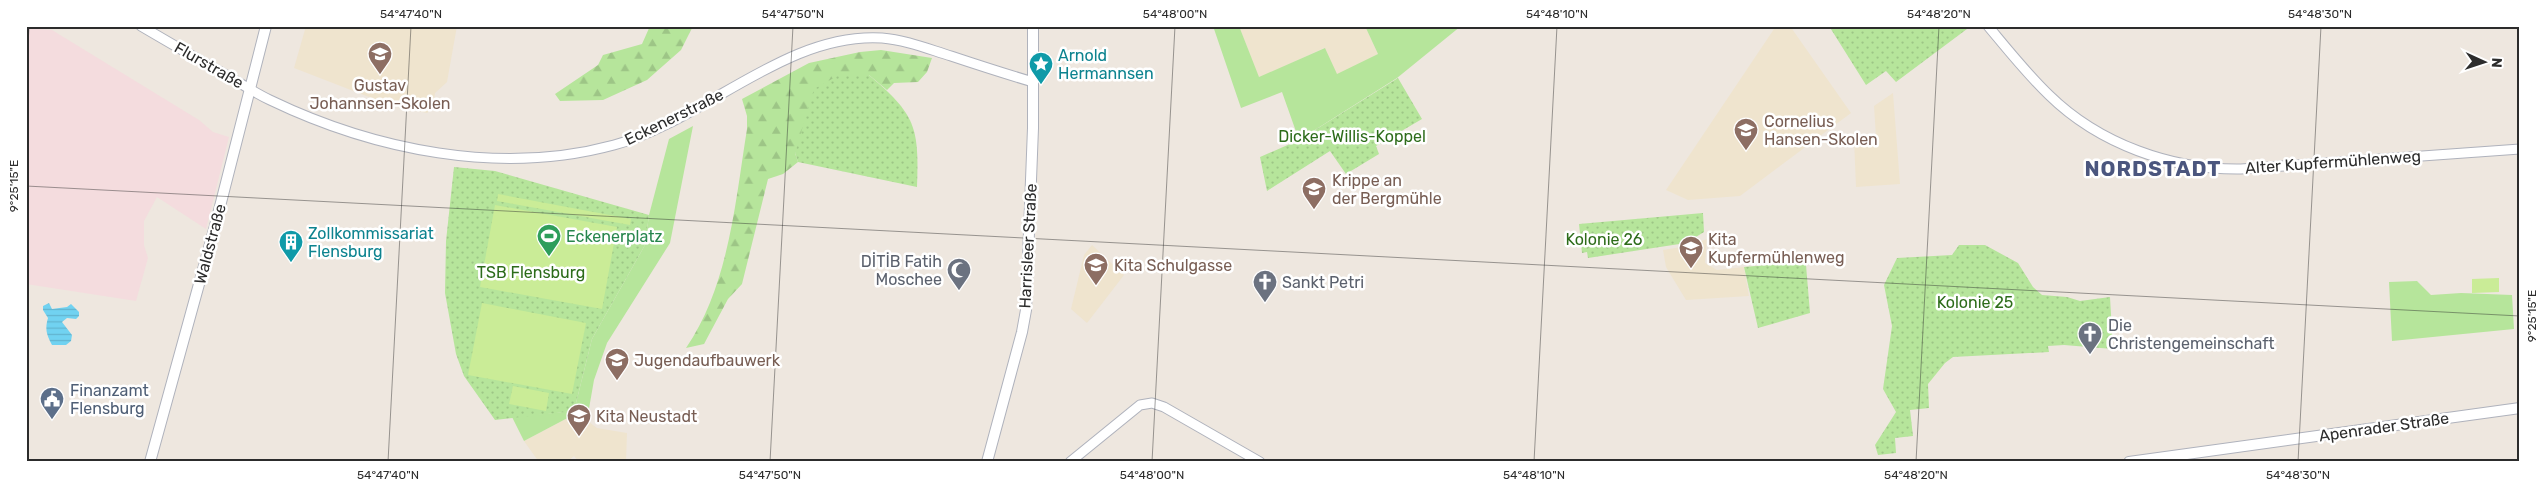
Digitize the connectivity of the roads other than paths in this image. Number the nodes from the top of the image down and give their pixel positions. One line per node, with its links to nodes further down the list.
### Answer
1 (141, 26): 6 (street, Flurstraße)
2 (266, 26): 6 (main road, Waldstraße)
3 (1033, 26): 5 (main road, Harrisleer Straße)
4 (1988, 26): 7 (street, Alter Kupfermühlenweg)
5 (1033, 82): 6 (street, Eckenerstraße); 10 (main road, Harrisleer Straße)
6 (250, 90): 9 (main road, Waldstraße)
7 (2520, 149)
8 (2520, 408): 13 (main road, Apenrader Straße)
9 (150, 462)
10 (987, 462)
11 (1070, 462): 12 (street)
12 (1260, 462)
13 (2129, 462)

